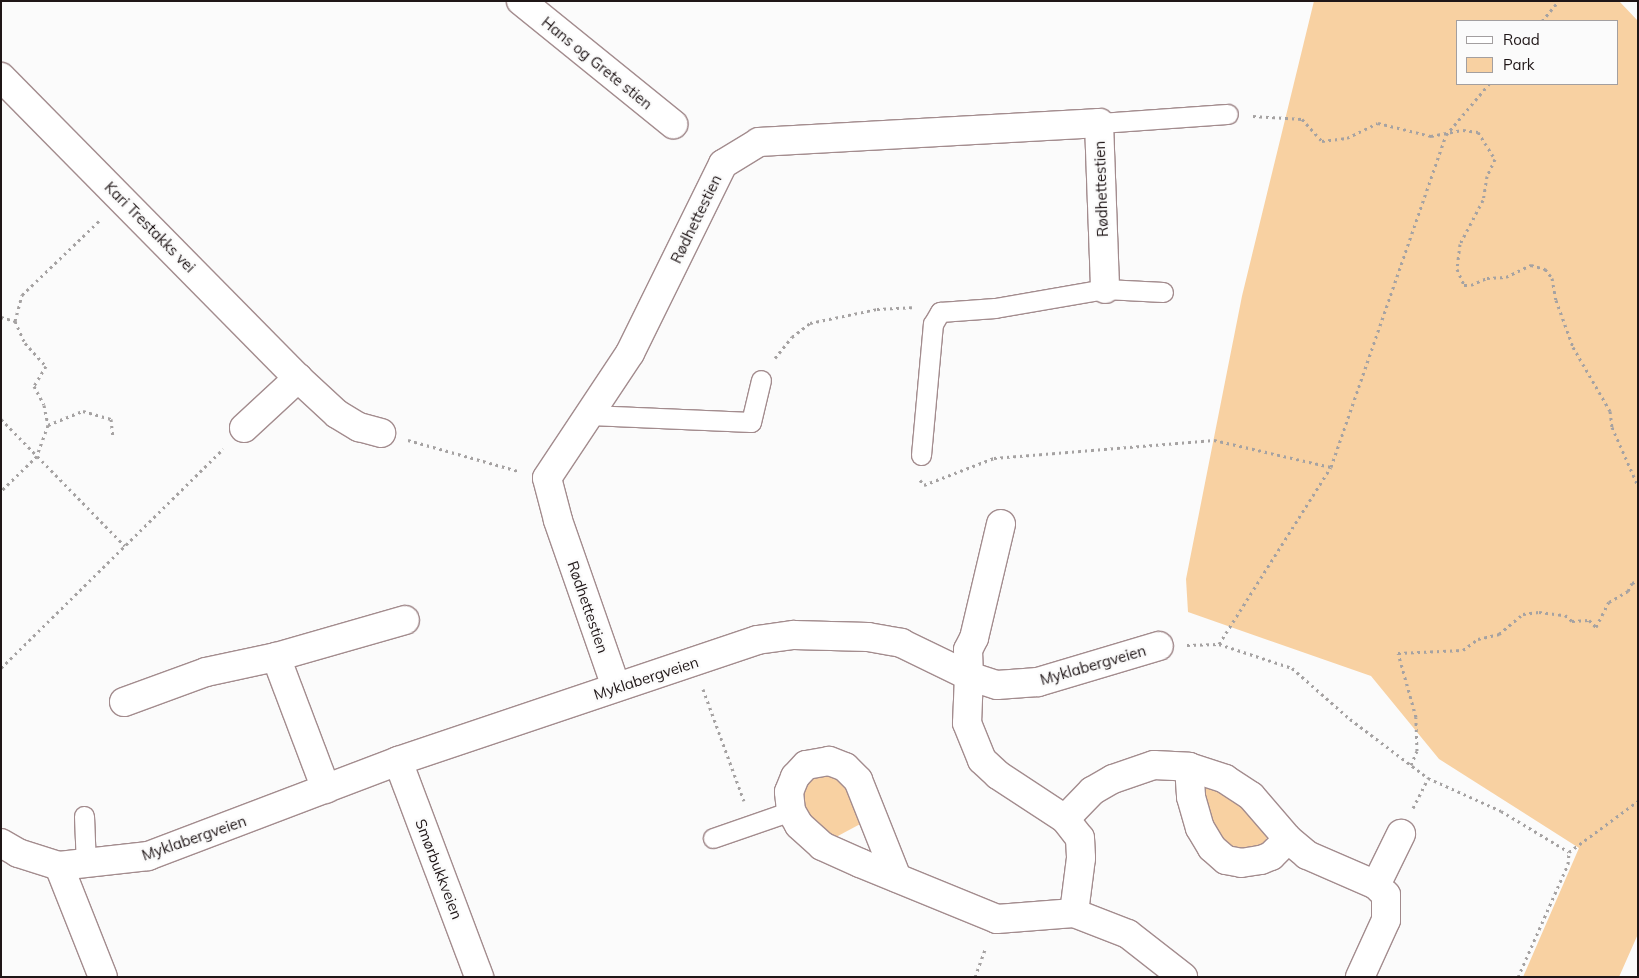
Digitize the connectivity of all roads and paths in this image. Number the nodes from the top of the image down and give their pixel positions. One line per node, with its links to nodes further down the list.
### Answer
1 (521, 1): 9 (street, Hans og Grete stien)
2 (1559, 1): 3 (path)
3 (1543, 20)
4 (1, 76): 11 (street, Kari Trestakks vei)
5 (1488, 85): 10 (path)
6 (1228, 114): 8 (lane)
7 (1280, 117): 10 (path)
8 (1099, 123): 12 (street, Rødhettestien); 19 (street, Rødhettestien)
9 (673, 124)
10 (1446, 135): 27 (path); 30 (path)
11 (122, 199): 16 (path); 17 (street, Kari Trestakks vei)
12 (1106, 288): 13 (lane); 14 (lane)
13 (1162, 292)
14 (940, 312): 18 (path); 25 (lane)
15 (1, 317): 16 (path)
16 (14, 321): 21 (path)
17 (298, 378): 22 (street); 23 (street, Kari Trestakks vei)
18 (762, 380): 19 (lane)
19 (590, 415): 28 (street, Rødhettestien)
20 (1, 420): 26 (path)
21 (48, 425): 24 (path); 26 (path)
22 (244, 428): 33 (path)
23 (381, 433): 28 (path)
24 (113, 438)
25 (921, 455)
26 (37, 456): 31 (path); 33 (path)
27 (1331, 467): 29 (path); 36 (path)
28 (547, 478): 42 (street, Rødhettestien)
29 (924, 485)
30 (1638, 486)
31 (1, 491)
32 (1001, 524): 41 (street)
33 (125, 546): 40 (path)
34 (1638, 581): 45 (path)
35 (405, 620): 38 (street)
36 (1219, 644): 37 (path); 45 (path)
37 (1159, 646): 41 (street, Myklabergveien)
38 (276, 657): 43 (street); 47 (street)
39 (694, 663): 41 (street, Myklabergveien); 42 (street, Myklabergveien); 52 (path)
40 (1, 668)
41 (969, 676): 51 (street)
42 (616, 687): 44 (street, Myklabergveien)
43 (124, 702)
44 (398, 761): 47 (street, Myklabergveien); 64 (street, Smørbukkveien)
45 (1411, 765): 57 (path)
46 (1189, 767): 51 (street); 55 (street); 55 (street)
47 (326, 789): 59 (street, Myklabergveien)
48 (1638, 801): 57 (path)
49 (791, 811): 52 (lane); 60 (street); 60 (street)
50 (84, 816): 59 (lane)
51 (1065, 818): 62 (street)
52 (753, 824): 54 (lane)
53 (1401, 834): 61 (street)
54 (713, 838)
55 (1288, 839): 61 (street)
56 (1, 843): 58 (street, Myklabergveien)
57 (1569, 852): 67 (path)
58 (59, 866): 59 (street, Myklabergveien); 63 (street)
59 (86, 866)
60 (897, 878): 62 (street)
61 (1376, 885): 66 (street)
62 (1074, 914): 65 (street)
63 (103, 977)
64 (479, 977)
65 (1183, 977)
66 (1360, 977)
67 (1518, 977)

